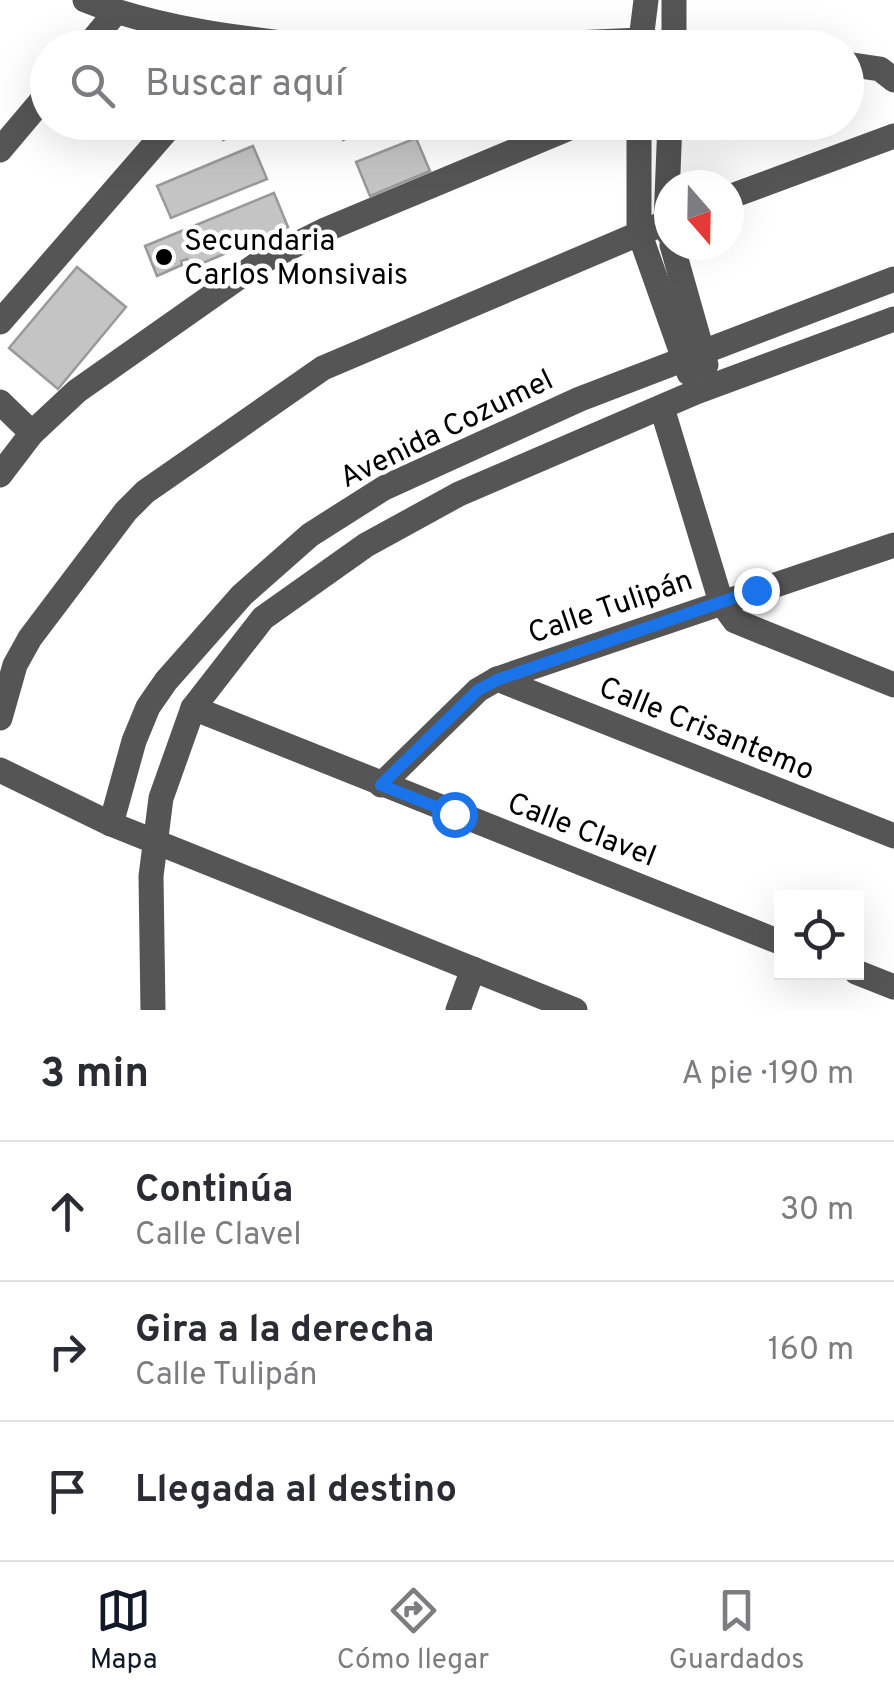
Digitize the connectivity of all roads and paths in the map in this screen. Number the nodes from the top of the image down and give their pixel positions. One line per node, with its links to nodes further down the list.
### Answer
1 (85, 0): 4 (street)
2 (646, 0): 7 (street)
3 (674, 0): 8 (street)
4 (116, 12): 5 (street); 6 (street)
5 (101, 30)
6 (190, 30)
7 (642, 30)
8 (678, 30)
9 (864, 67): 10 (street)
10 (894, 80)
11 (30, 114): 17 (street)
12 (894, 136): 19 (street)
13 (158, 140): 25 (street)
14 (541, 140): 33 (street)
15 (639, 140): 21 (street)
16 (670, 140): 18 (street)
17 (0, 150)
18 (670, 170)
19 (744, 191)
20 (654, 231): 21 (street)
21 (638, 232): 27 (street); 41 (street)
22 (675, 260): 27 (street)
23 (894, 280): 26 (street, Avenida Cozumel)
24 (894, 319): 28 (street)
25 (0, 322)
26 (776, 324): 27 (street, Avenida Cozumel); 28 (street)
27 (694, 357): 29 (street); 32 (street, Avenida Cozumel)
28 (783, 360): 29 (street)
29 (703, 390): 31 (street)
30 (0, 402): 33 (street)
31 (662, 408): 34 (street); 37 (street)
32 (554, 412): 34 (street); 44 (street, Avenida Cozumel)
33 (32, 433): 35 (street)
34 (568, 447): 40 (street)
35 (0, 475)
36 (894, 545): 37 (street, Calle Tulipán)
37 (721, 602): 38 (street, Calle Tulipán); 39 (street)
38 (497, 680): 43 (street, Calle Tulipán); 45 (street, Calle Crisantemo)
39 (894, 685)
40 (193, 708): 43 (street, Calle Clavel); 46 (street)
41 (0, 718)
42 (0, 770): 44 (street)
43 (381, 785): 48 (street, Calle Clavel)
44 (111, 824): 46 (street); 47 (street)
45 (894, 836)
46 (154, 840): 47 (street); 49 (street)
47 (151, 876): 52 (street)
48 (774, 939)
49 (473, 969): 53 (street); 54 (street)
50 (864, 975): 51 (street)
51 (894, 987)
52 (153, 1010)
53 (458, 1010)
54 (575, 1010)

